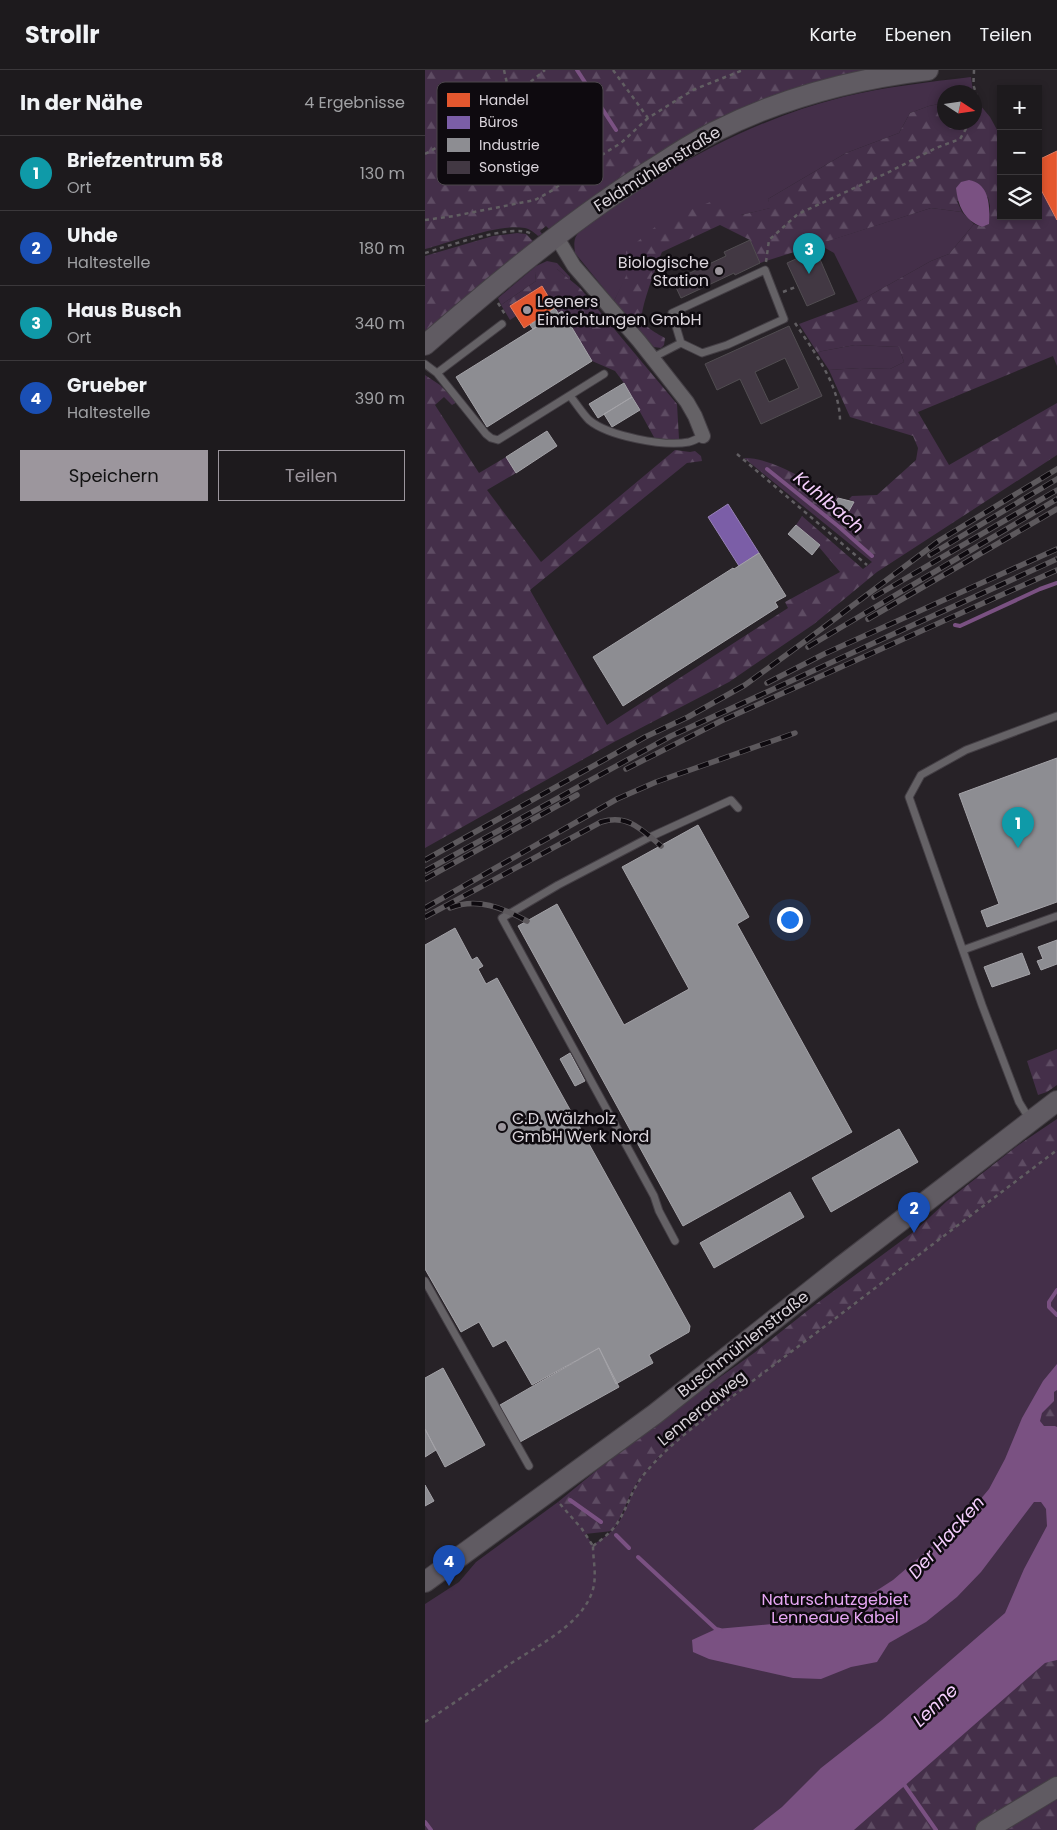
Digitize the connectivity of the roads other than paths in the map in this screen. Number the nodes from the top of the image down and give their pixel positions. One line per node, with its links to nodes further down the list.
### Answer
1 (928, 70): 2 (street, Feldmühlenstraße)
2 (549, 241): 5 (street, Feldmühlenstraße); 6 (street)
3 (502, 324): 8 (lane)
4 (681, 343): 4 (lane); 6 (lane)
5 (425, 345)
6 (652, 358): 11 (street)
7 (425, 364): 8 (lane)
8 (437, 372): 10 (lane)
9 (604, 374): 10 (lane)
10 (570, 396): 11 (lane)
11 (703, 436)
12 (1057, 716): 15 (lane)
13 (738, 808): 18 (lane)
14 (1057, 916): 15 (lane)
15 (963, 950): 17 (lane)
16 (1057, 1101): 17 (street, Buschmühlenstraße)
17 (1030, 1121): 21 (street, Buschmühlenstraße)
18 (675, 1241)
19 (425, 1281): 20 (lane)
20 (529, 1466)
21 (425, 1582)
22 (1057, 1787): 23 (street)
23 (986, 1830)

